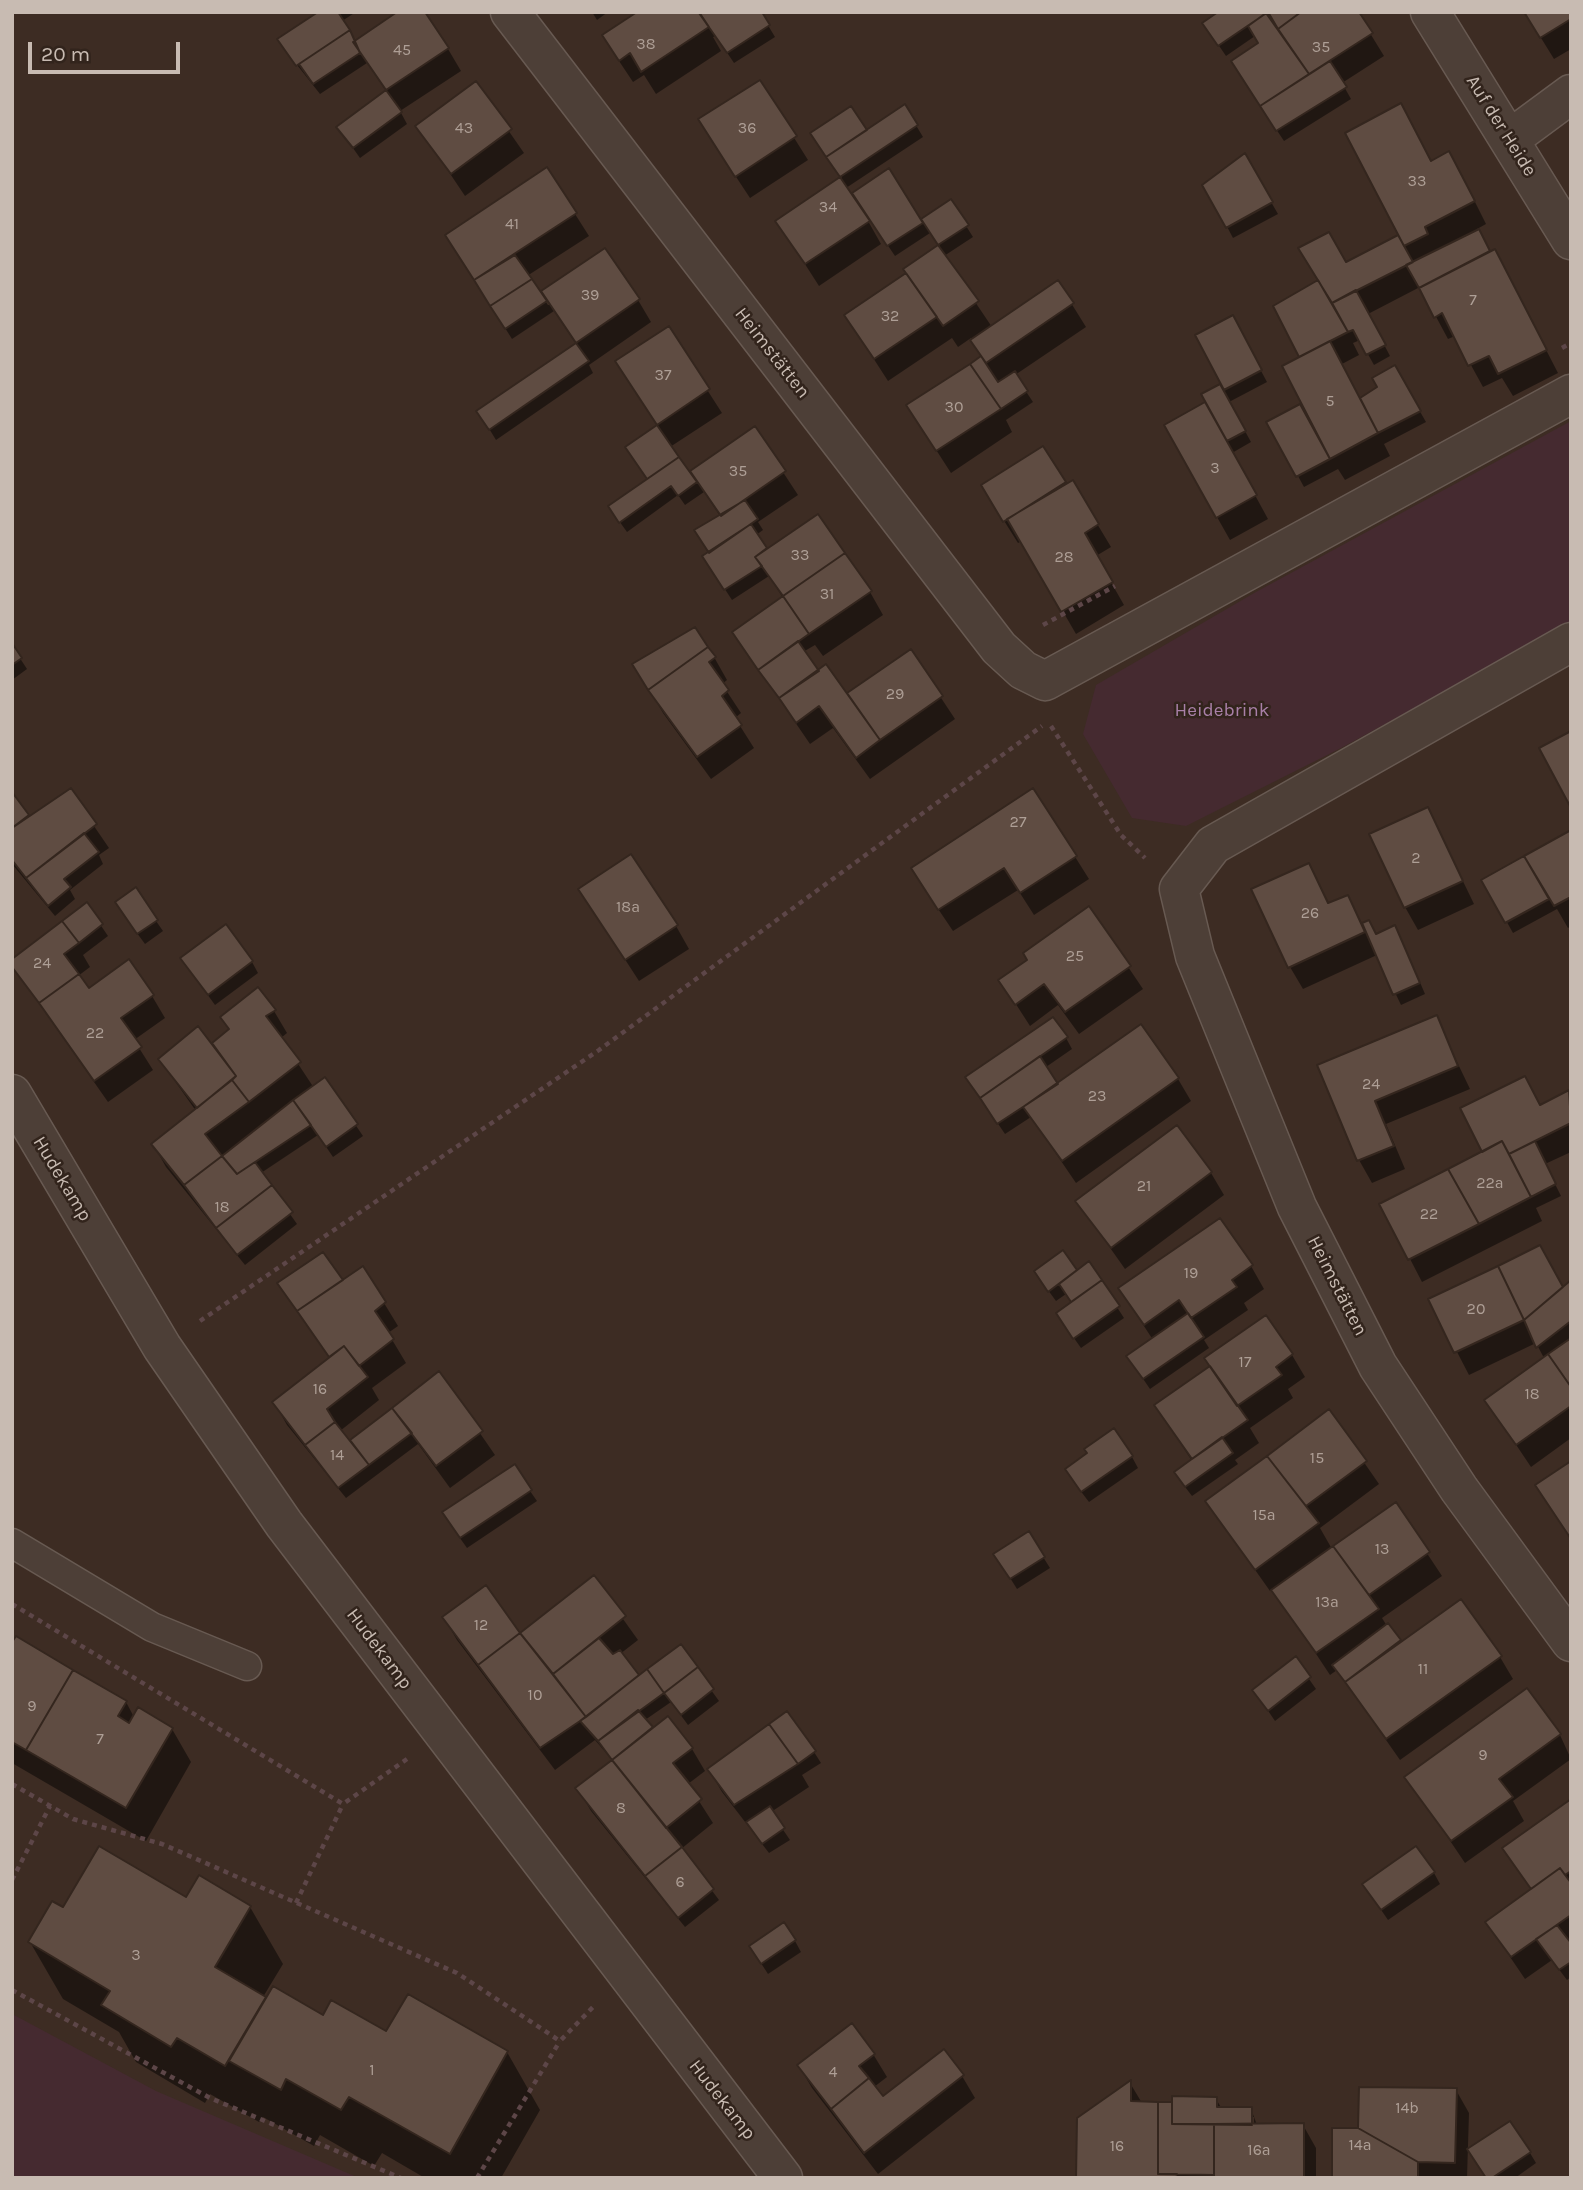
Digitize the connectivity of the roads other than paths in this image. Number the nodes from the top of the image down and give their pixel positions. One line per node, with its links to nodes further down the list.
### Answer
1 (510, 12): 6 (street, Heimstätten)
2 (1430, 12): 4 (street, Auf der Heide)
3 (1571, 94): 4 (street)
4 (1510, 139): 5 (street, Auf der Heide)
5 (1571, 240)
6 (1571, 394)
7 (1571, 642): 10 (street, Heimstätten)
8 (12, 1094): 12 (street, Hudekamp)
9 (12, 1543): 11 (lane)
10 (1571, 1642)
11 (247, 1666)
12 (783, 2178)

